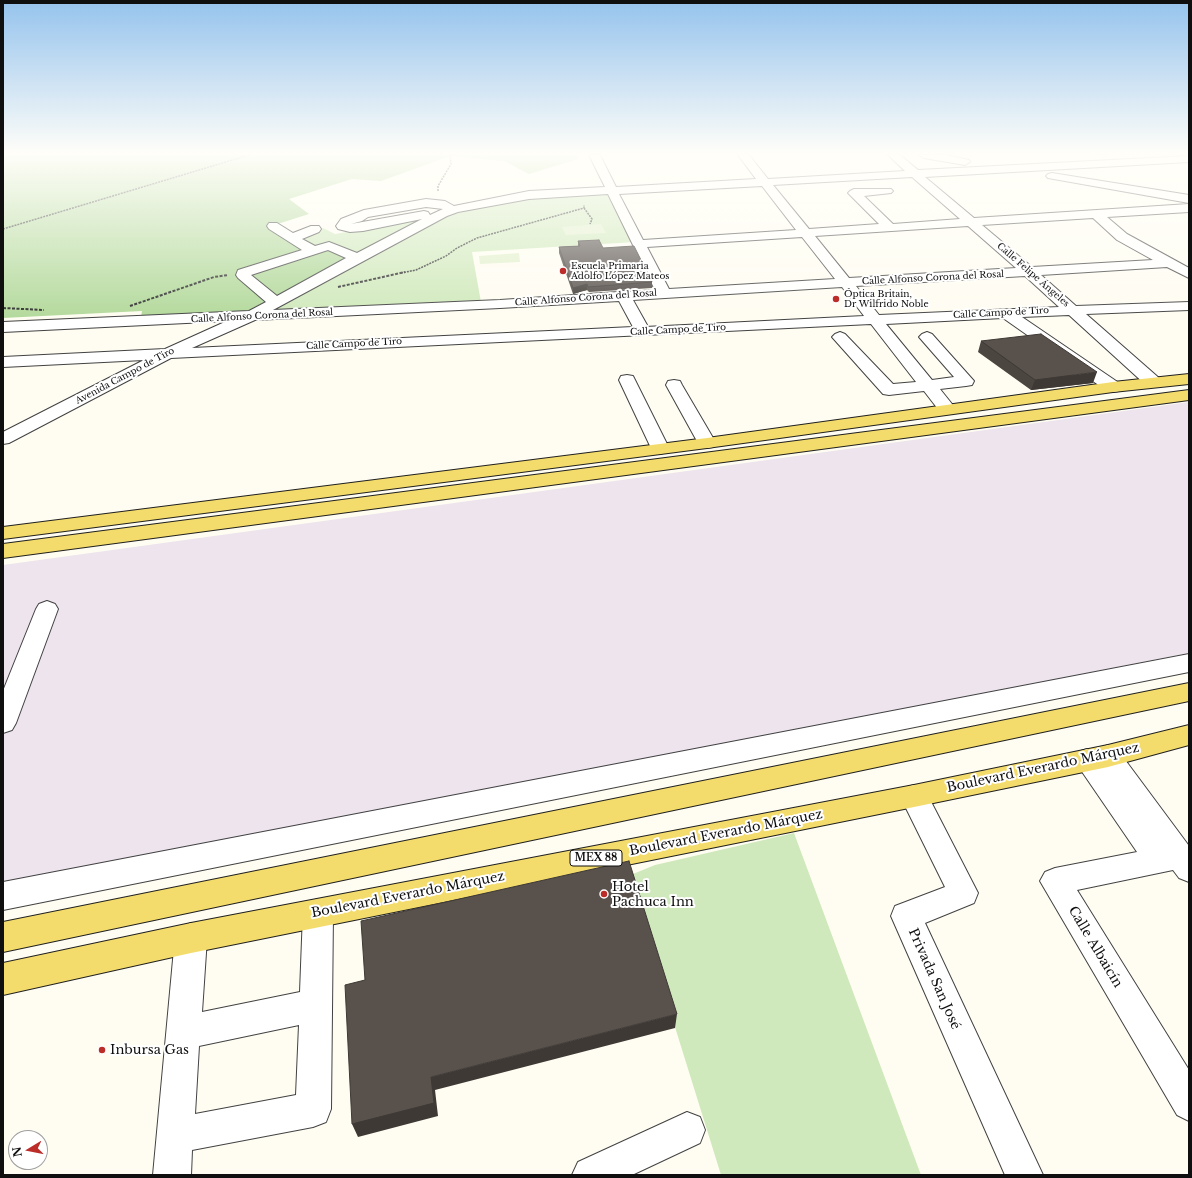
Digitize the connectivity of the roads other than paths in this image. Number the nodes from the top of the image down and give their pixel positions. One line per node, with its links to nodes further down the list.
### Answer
1 (428, 210): 2 (street)
2 (439, 210)
3 (441, 210): 19 (street)
4 (621, 210): 17 (street)
5 (787, 210): 15 (street)
6 (871, 210): 13 (street)
7 (957, 210): 11 (street, Calle Felipe Ángeles)
8 (1150, 210): 9 (street)
9 (1130, 211): 10 (street)
10 (1096, 214): 11 (street); 20 (street)
11 (971, 222): 13 (street); 21 (street, Calle Felipe Ángeles)
12 (273, 226): 16 (street)
13 (890, 228): 15 (street)
14 (315, 229): 16 (street)
15 (806, 233): 17 (street); 23 (street)
16 (292, 238): 18 (street)
17 (639, 244): 24 (street)
18 (313, 251): 19 (street); 27 (street)
19 (357, 258): 27 (street)
20 (1168, 263): 21 (street, Calle Alfonso Corona del Rosal); 22 (street)
21 (1029, 272): 23 (street, Calle Alfonso Corona del Rosal); 28 (street, Calle Felipe Ángeles)
22 (1189, 274)
23 (846, 283): 24 (street, Calle Alfonso Corona del Rosal); 31 (street)
24 (664, 293): 25 (street, Calle Alfonso Corona del Rosal)
25 (623, 295): 32 (street, Calle Alfonso Corona del Rosal); 33 (street)
26 (1189, 297): 28 (street, Calle Campo de Tiro)
27 (275, 302): 32 (street)
28 (1068, 306): 29 (street, Calle Campo de Tiro); 30 (street, Calle Campo de Tiro); 31 (street, Calle Campo de Tiro); 46 (street, Calle Felipe Ángeles)
29 (1189, 306)
30 (1006, 313): 31 (street, Calle Campo de Tiro); 49 (street)
31 (872, 316): 33 (street, Calle Campo de Tiro); 35 (street, Calle Campo de Tiro); 48 (street)
32 (249, 317): 34 (street, Calle Alfonso Corona del Rosal); 39 (street, Avenida Campo de Tiro)
33 (639, 325): 35 (street, Calle Campo de Tiro)
34 (3, 327)
35 (590, 330): 38 (street, Calle Campo de Tiro)
36 (840, 337): 48 (street)
37 (927, 337): 48 (street)
38 (310, 342): 39 (street, Calle Campo de Tiro); 41 (street, Calle Campo de Tiro)
39 (185, 345): 41 (street, Avenida Campo de Tiro)
40 (3, 354): 42 (street)
41 (167, 354): 42 (street, Calle Campo de Tiro); 52 (street, Avenida Campo de Tiro)
42 (92, 358): 43 (street, Calle Campo de Tiro)
43 (3, 362)
44 (1189, 379): 46 (main road)
45 (627, 380): 54 (street)
46 (1153, 382): 49 (main road)
47 (674, 385): 53 (street)
48 (928, 386): 51 (street)
49 (1113, 387): 51 (main road)
50 (1189, 395): 55 (main road)
51 (947, 409): 53 (main road)
52 (3, 440)
53 (707, 443): 55 (main road)
54 (660, 448): 55 (main road); 56 (main road)
55 (687, 453): 57 (main road)
56 (3, 533)
57 (3, 551)
58 (47, 609): 61 (street)
59 (1189, 663): 66 (street)
60 (1189, 692): 68 (main road)
61 (3, 723)
62 (1189, 735): 63 (main road, Boulevard Everardo Márquez / MEX 88)
63 (1097, 758): 64 (main road, Boulevard Everardo Márquez / MEX 88); 65 (street, Calle Albaicín)
64 (914, 796): 67 (main road, Boulevard Everardo Márquez / MEX 88); 78 (street, Privada San José)
65 (1176, 862): 73 (street, Calle Albaicín)
66 (3, 896)
67 (318, 913): 69 (main road, Boulevard Everardo Márquez / MEX 88); 71 (street)
68 (3, 937)
69 (191, 938): 70 (main road, Boulevard Everardo Márquez / MEX 88); 72 (street)
70 (3, 979)
71 (315, 1005): 72 (street); 75 (street)
72 (183, 1033): 75 (street)
73 (1189, 1103)
74 (687, 1130): 77 (street)
75 (174, 1136): 76 (street)
76 (172, 1175)
77 (593, 1175)
78 (1024, 1175)

